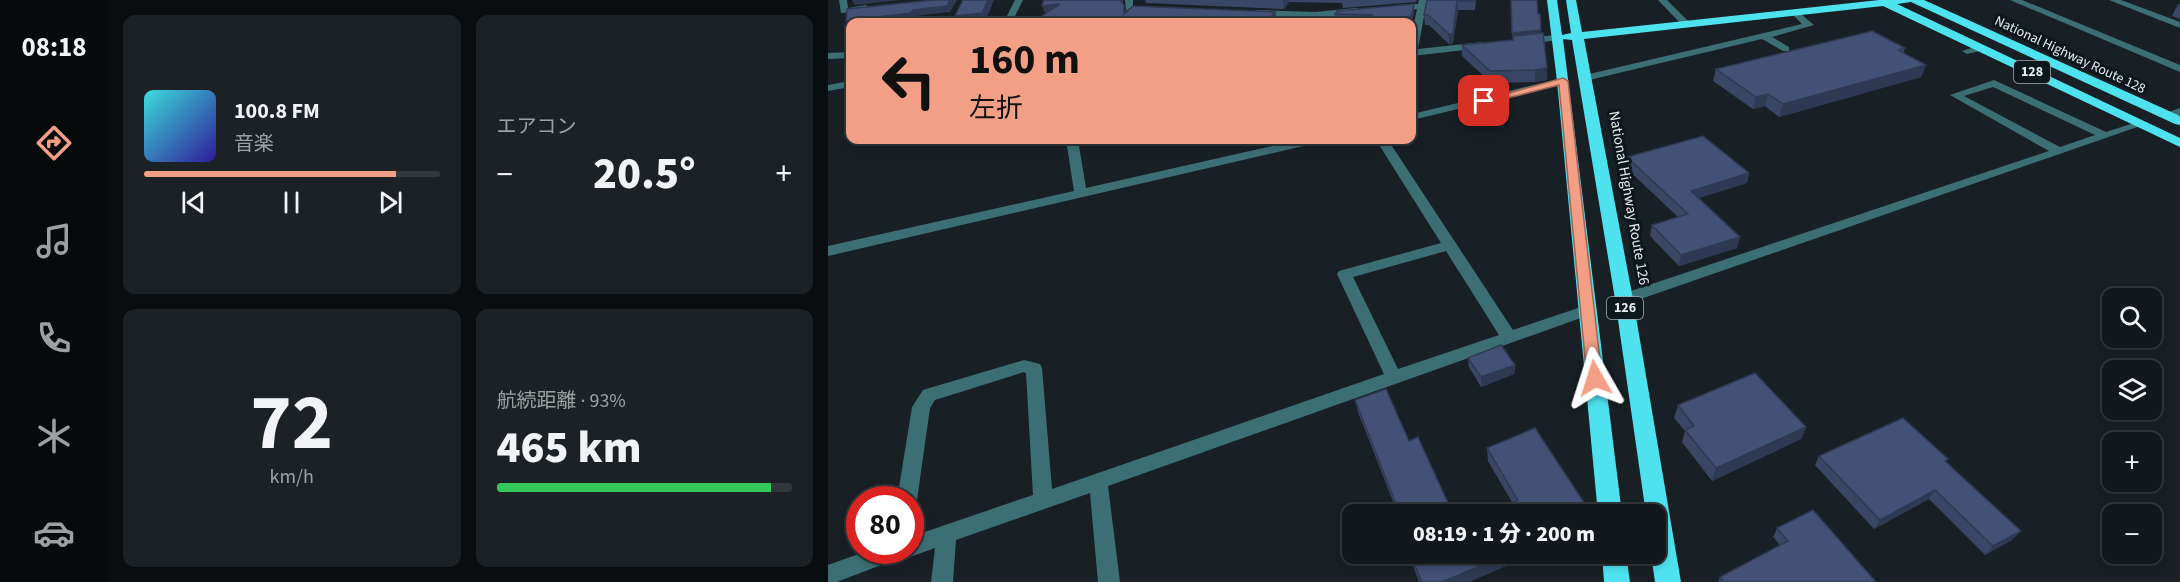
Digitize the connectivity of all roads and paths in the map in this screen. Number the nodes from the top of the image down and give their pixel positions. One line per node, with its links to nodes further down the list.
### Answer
1 (843, 0): 14 (street)
2 (1019, 0): 21 (street)
3 (1129, 0): 16 (street)
4 (1328, 0): 20 (street)
5 (1552, 0): 27 (highway, 126)
6 (1571, 0): 25 (highway, National Highway Route 126 / 126)
7 (1662, 0): 22 (street)
8 (1908, 0): 13 (highway)
9 (1916, 0): 41 (highway, National Highway Route 128 / 128)
10 (2014, 0): 36 (street)
11 (2113, 0): 23 (street)
12 (1422, 3): 15 (street); 24 (street)
13 (1885, 3): 19 (highway); 30 (highway, 128)
14 (878, 7)
15 (1389, 9)
16 (1164, 10)
17 (1366, 10): 20 (street)
18 (1245, 12): 20 (street)
19 (1795, 12): 22 (highway); 26 (street)
20 (1322, 14)
21 (1010, 18)
22 (1686, 24): 25 (highway)
23 (2180, 25)
24 (1416, 33)
25 (1578, 36): 27 (highway); 37 (highway, National Highway Route 126 / 126)
26 (1764, 36): 31 (street); 37 (street)
27 (1557, 38): 28 (street); 38 (highway, 126)
28 (1516, 42)
29 (1493, 44): 33 (street)
30 (1981, 48): 32 (street); 44 (highway, 128)
31 (1786, 49)
32 (1967, 51)
33 (1416, 53)
34 (846, 55): 35 (street)
35 (828, 56)
36 (2180, 69)
37 (1586, 78): 54 (highway, National Highway Route 126 / 126)
38 (1563, 81): 42 (street); 55 (highway, 126)
39 (846, 85): 40 (street)
40 (828, 88)
41 (2173, 113): 43 (highway, National Highway Route 128 / 128); 44 (highway)
42 (1416, 116)
43 (2180, 121)
44 (2140, 124): 45 (street); 46 (highway, 128)
45 (2105, 136): 50 (street); 50 (street)
46 (2180, 143)
47 (1073, 144): 51 (street)
48 (1295, 144): 51 (street)
49 (1385, 144): 52 (street)
50 (2059, 152): 54 (street)
51 (1081, 193): 53 (street)
52 (1450, 245): 56 (street); 57 (street)
53 (828, 251)
54 (1624, 299): 70 (highway, National Highway Route 126 / 126)
55 (1587, 310): 56 (street); 61 (highway, 126)
56 (1509, 337): 57 (street)
57 (1394, 378): 58 (street)
58 (1098, 482): 60 (street); 68 (street)
59 (909, 486): 60 (street)
60 (1043, 502): 62 (street)
61 (1609, 504)
62 (946, 534): 63 (street); 67 (street)
63 (924, 542)
64 (861, 564): 66 (street)
65 (1615, 564): 69 (highway)
66 (828, 575)
67 (942, 582)
68 (1109, 582)
69 (1617, 582)
70 (1668, 582)

